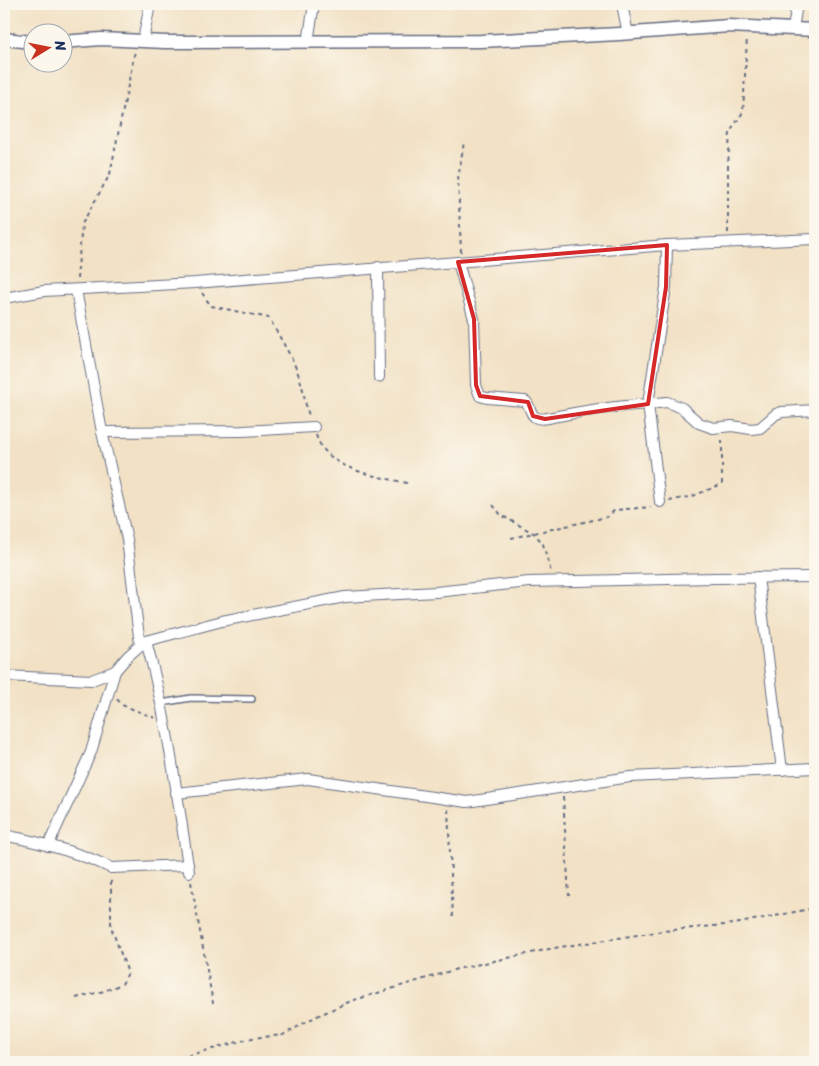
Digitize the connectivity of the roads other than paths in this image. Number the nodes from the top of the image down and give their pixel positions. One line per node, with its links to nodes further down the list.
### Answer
1 (150, 4): 11 (street)
2 (314, 4): 12 (street)
3 (622, 4): 7 (street)
4 (798, 4): 5 (street)
5 (793, 29): 6 (street); 7 (street)
6 (815, 30)
7 (628, 34): 12 (street)
8 (4, 39): 9 (street)
9 (22, 41)
10 (72, 41): 11 (street)
11 (140, 41): 12 (street)
12 (308, 42)
13 (815, 239): 14 (street)
14 (667, 245): 15 (street); 20 (street)
15 (460, 262): 16 (street); 20 (street)
16 (378, 267): 17 (street); 19 (street)
17 (76, 290): 18 (street); 23 (street)
18 (4, 298)
19 (379, 378)
20 (648, 404): 21 (street); 24 (street)
21 (815, 410)
22 (314, 427): 23 (street)
23 (102, 432): 27 (street)
24 (660, 502)
25 (758, 577): 26 (street); 27 (street); 33 (street)
26 (815, 578)
27 (143, 643): 28 (street); 31 (street)
28 (115, 671): 29 (street); 36 (street)
29 (4, 676)
30 (252, 698): 31 (lane)
31 (161, 703): 34 (street)
32 (815, 768): 33 (street)
33 (782, 770): 34 (street)
34 (176, 793): 36 (street)
35 (4, 835): 36 (street)
36 (48, 846)

